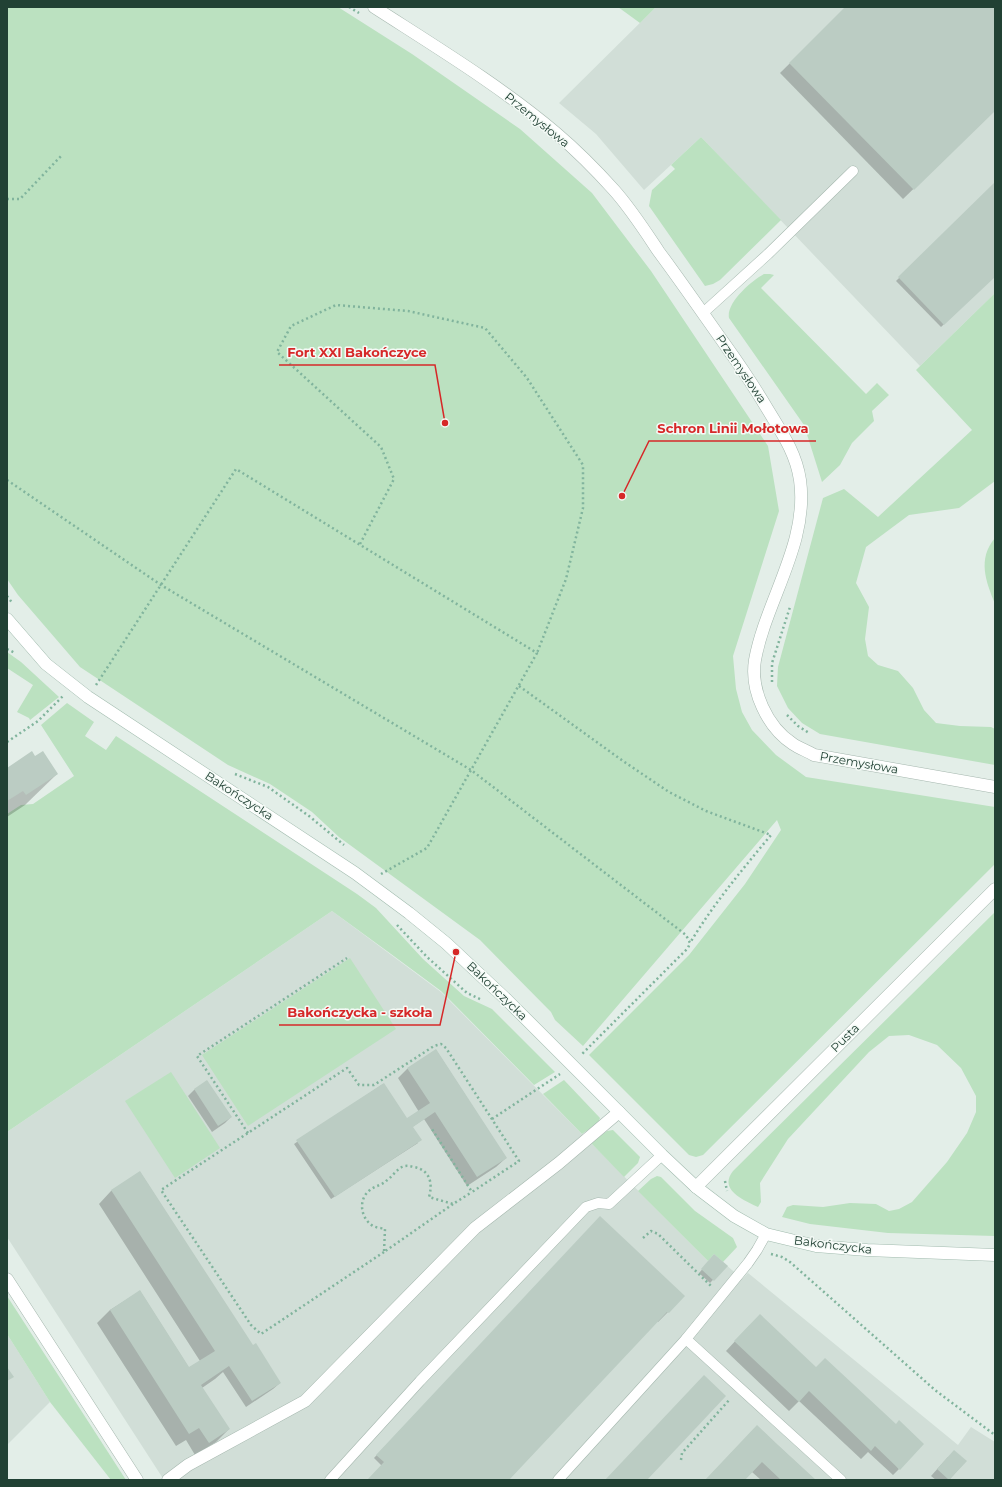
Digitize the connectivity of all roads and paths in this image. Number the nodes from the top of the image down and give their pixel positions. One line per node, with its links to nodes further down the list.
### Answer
1 (349, 7): 3 (path)
2 (374, 7): 7 (street, Przemysłowa)
3 (362, 15)
4 (62, 155): 6 (path)
5 (853, 170): 7 (lane)
6 (7, 199)
7 (703, 313): 22 (street, Przemysłowa)
8 (7, 480): 10 (path)
9 (360, 544): 10 (path); 13 (path); 13 (path)
10 (161, 585): 17 (path); 21 (path)
11 (791, 601): 15 (path)
12 (7, 618): 17 (street, Bakończycka)
13 (537, 653): 14 (path)
14 (519, 686): 21 (path); 26 (path)
15 (772, 686)
16 (63, 696): 20 (path)
17 (88, 697): 23 (street, Bakończycka)
18 (787, 714): 19 (path)
19 (810, 734)
20 (7, 742)
21 (471, 770): 23 (path); 26 (path)
22 (995, 787)
23 (372, 884): 29 (street, Bakończycka)
24 (995, 889): 36 (street, Pusta)
25 (392, 919): 28 (path)
26 (690, 943): 29 (path)
27 (348, 958): 34 (path)
28 (486, 1002)
29 (572, 1064): 32 (street, Bakończycka)
30 (556, 1068): 31 (path)
31 (561, 1074)
32 (619, 1112): 35 (street, Bakończycka); 51 (street)
33 (432, 1129): 37 (path)
34 (248, 1133): 37 (path); 42 (path)
35 (662, 1154): 36 (street, Bakończycka); 52 (lane)
36 (696, 1187): 39 (street, Bakończycka)
37 (472, 1192): 38 (path)
38 (453, 1204): 42 (path); 42 (path)
39 (766, 1234): 41 (lane); 43 (street, Bakończycka)
40 (643, 1238): 45 (path)
41 (757, 1250): 45 (lane); 48 (path)
42 (384, 1252)
43 (995, 1255)
44 (7, 1279): 50 (street)
45 (721, 1296): 46 (lane)
46 (686, 1339): 47 (lane); 53 (lane)
47 (740, 1388): 49 (path); 54 (lane)
48 (995, 1435)
49 (681, 1460)
50 (137, 1480)
51 (168, 1480)
52 (330, 1480)
53 (558, 1480)
54 (841, 1480)

